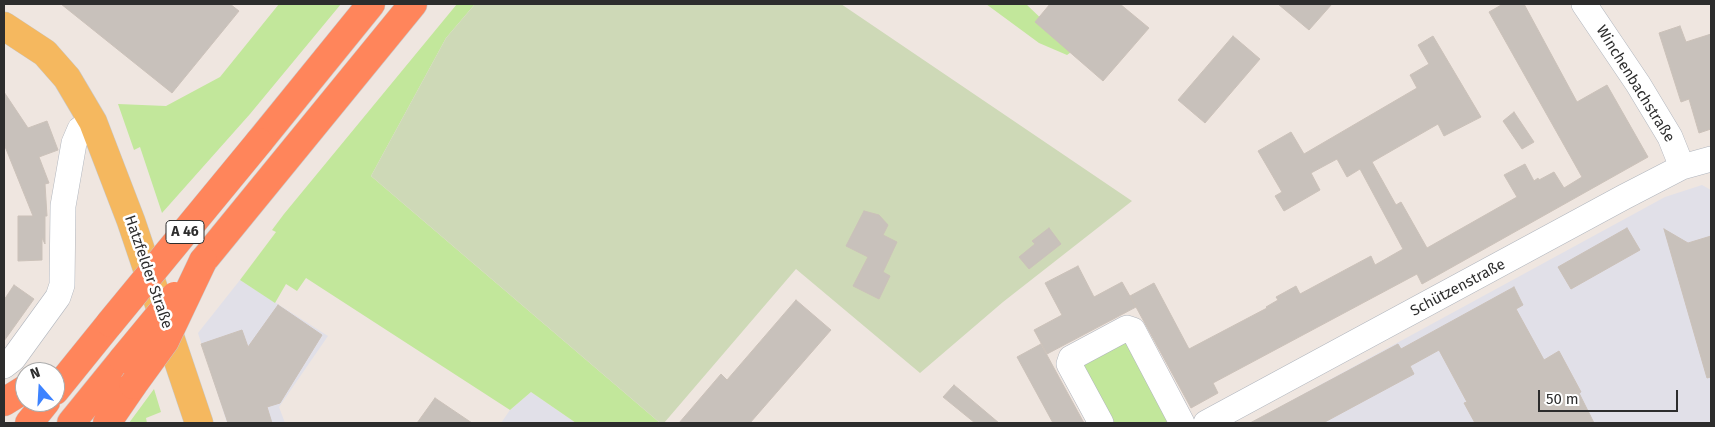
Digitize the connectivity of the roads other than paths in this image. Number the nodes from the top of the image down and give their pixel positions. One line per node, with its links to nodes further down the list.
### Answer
1 (372, 4): 9 (highway, A 46, bridge)
2 (413, 4): 8 (highway, A 46)
3 (1584, 4): 7 (street, Winchenbachstraße)
4 (4, 26): 5 (main road, Hatzfelder Straße)
5 (94, 122): 11 (street); 19 (main road, Hatzfelder Straße)
6 (1711, 159): 7 (street, Schützenstraße)
7 (1682, 167): 22 (street, Schützenstraße)
8 (203, 262): 17 (highway, A 46, bridge); 18 (highway, A 46, bridge)
9 (92, 346): 10 (highway); 12 (highway, A 46)
10 (65, 363)
11 (4, 366)
12 (65, 379)
13 (15, 395): 14 (highway)
14 (4, 402)
15 (38, 412): 16 (highway)
16 (29, 423)
17 (71, 423)
18 (106, 423)
19 (199, 423)
20 (1101, 423): 21 (street)
21 (1182, 423)
22 (1206, 423)

